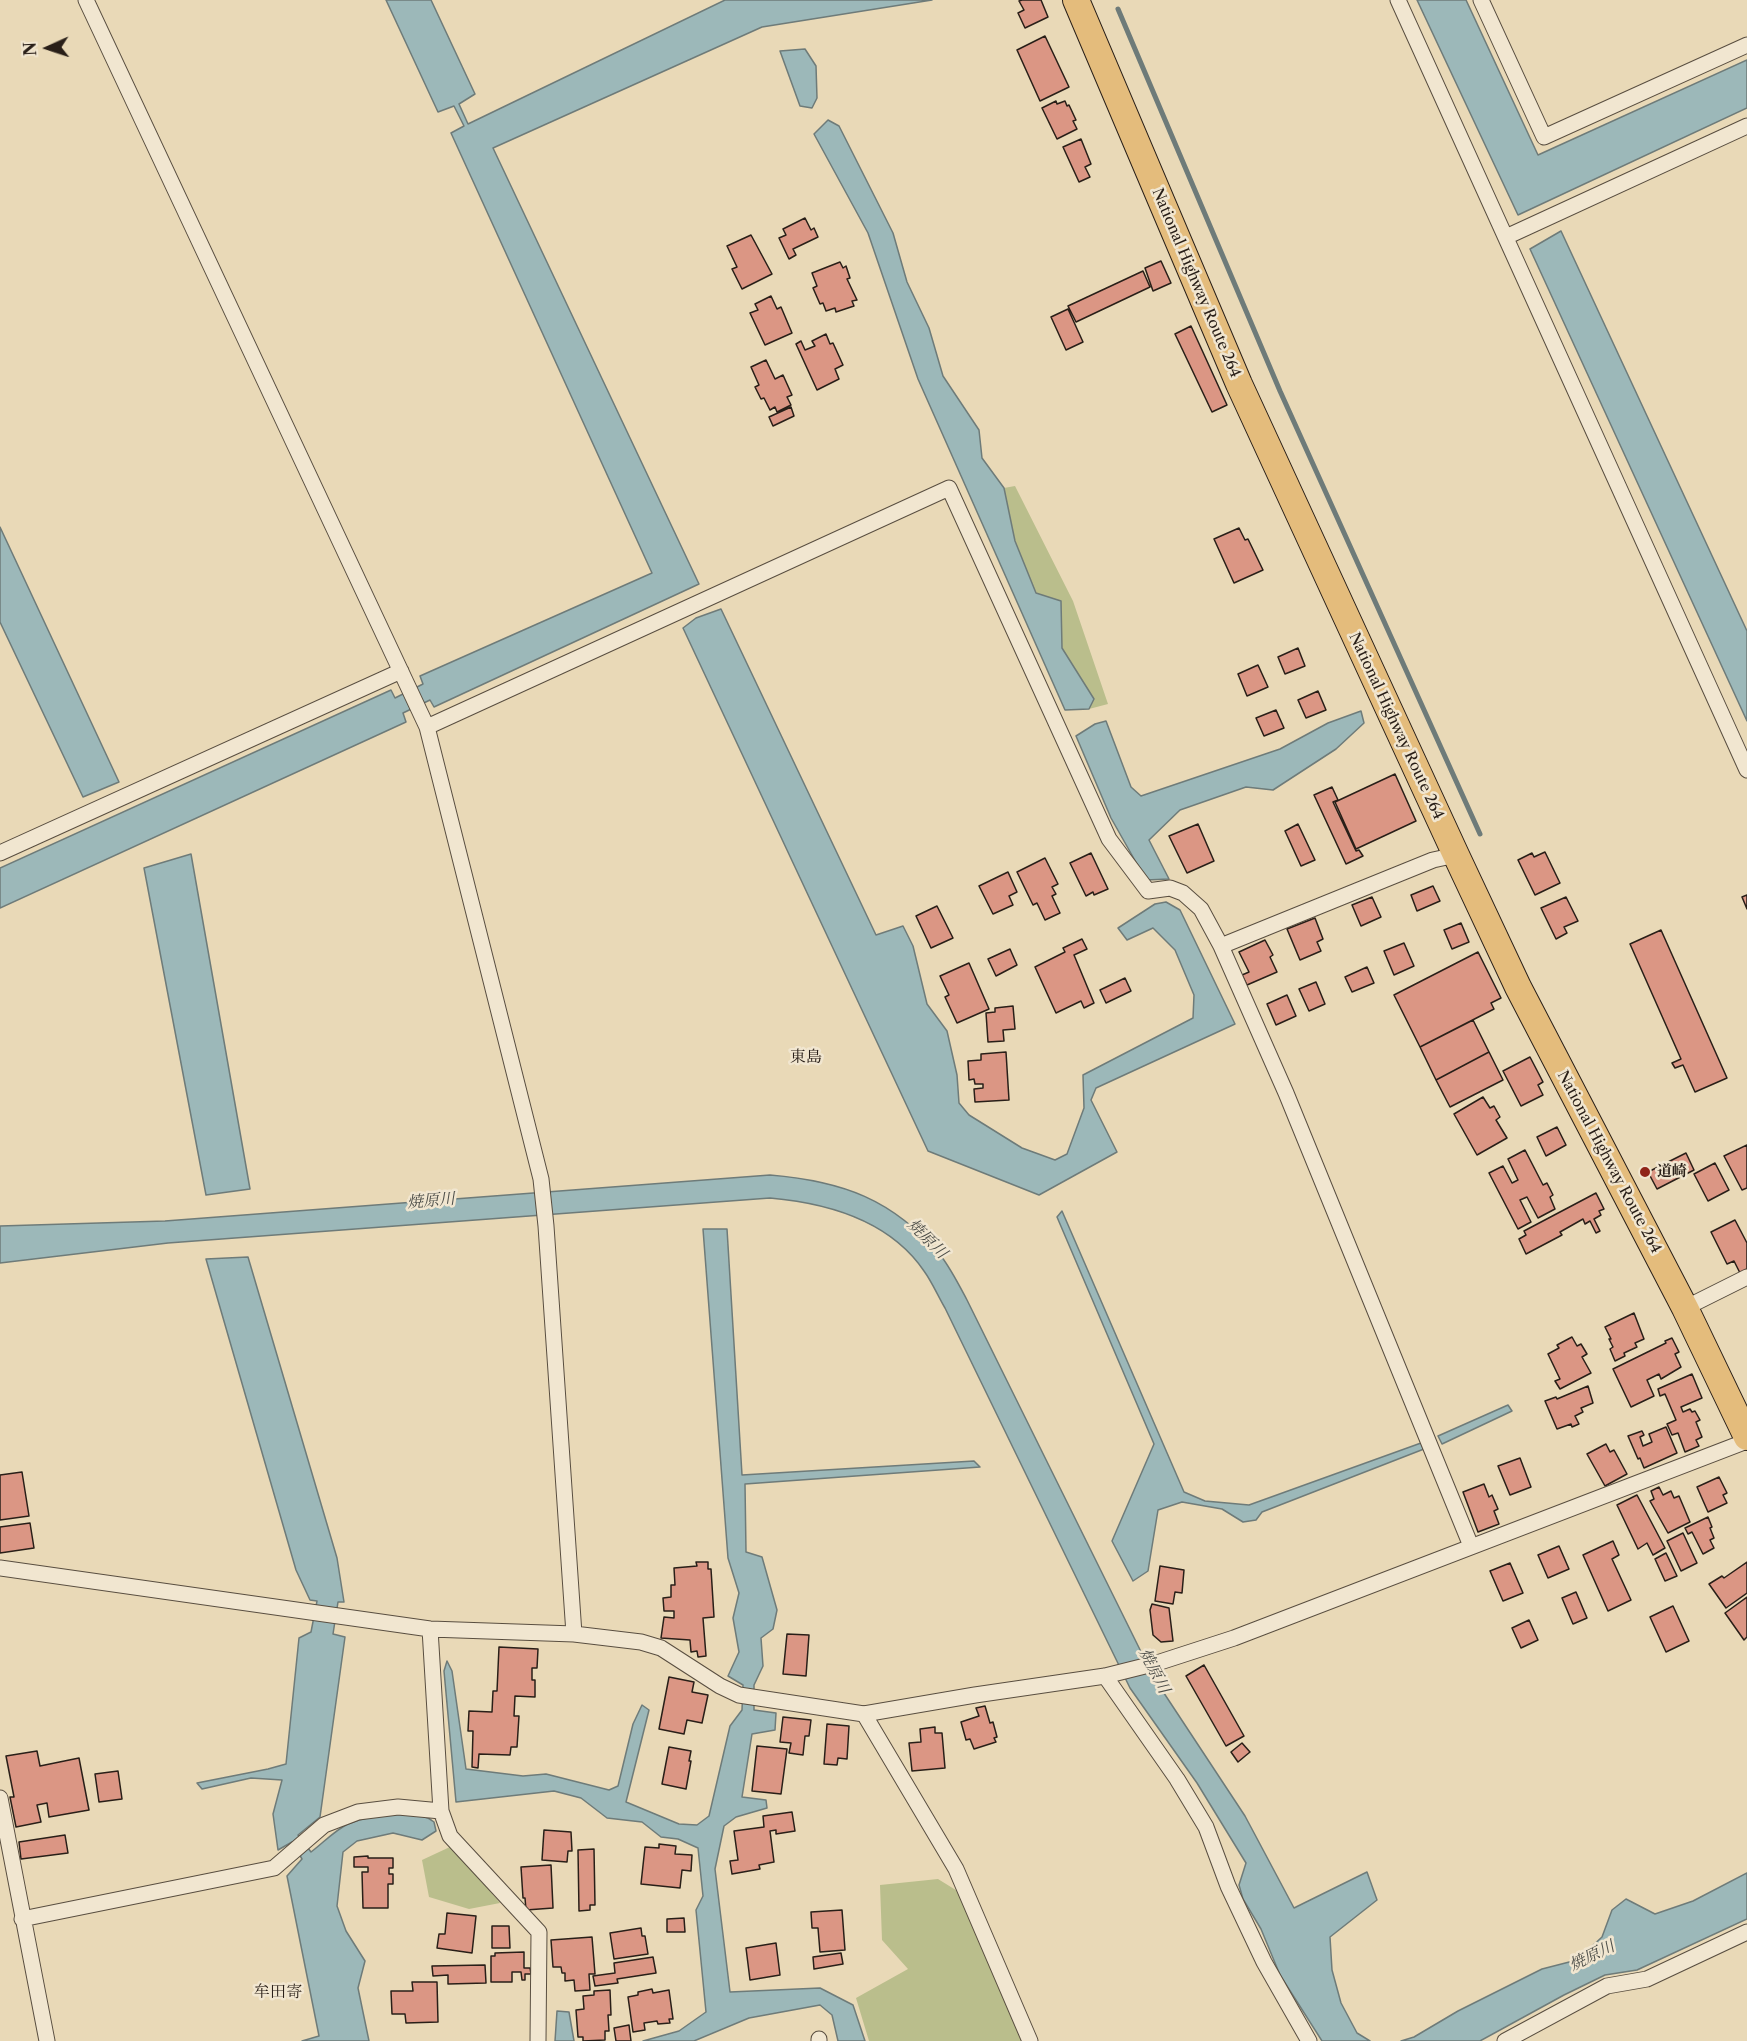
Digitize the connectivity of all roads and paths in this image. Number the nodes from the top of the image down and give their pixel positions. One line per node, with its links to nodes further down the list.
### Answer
1 (86, 0): 8 (street)
2 (1398, 0): 7 (street)
3 (1481, 0): 5 (street)
4 (1080, 1): 12 (highway, National Highway Route 264)
5 (1747, 45)
6 (1747, 126): 7 (street)
7 (1506, 237): 10 (street)
8 (401, 671): 9 (street); 11 (street)
9 (427, 727): 13 (street); 20 (street)
10 (1747, 770)
11 (0, 853)
12 (1456, 855): 13 (street); 15 (highway, National Highway Route 264)
13 (1221, 946): 17 (street)
14 (1747, 1277): 15 (street)
15 (1685, 1308): 16 (highway, National Highway Route 264)
16 (1747, 1439): 17 (street)
17 (1471, 1546): 21 (street)
18 (0, 1568): 19 (street)
19 (430, 1629): 20 (street); 24 (street)
20 (574, 1634): 22 (street)
21 (1105, 1676): 22 (street); 30 (street)
22 (864, 1714): 29 (street)
23 (0, 1798): 25 (street)
24 (441, 1811): 25 (street); 28 (street)
25 (22, 1919): 27 (street)
26 (1747, 1932): 31 (street)
27 (47, 2041)
28 (538, 2041)
29 (1030, 2041)
30 (1309, 2041)
31 (1505, 2041)

